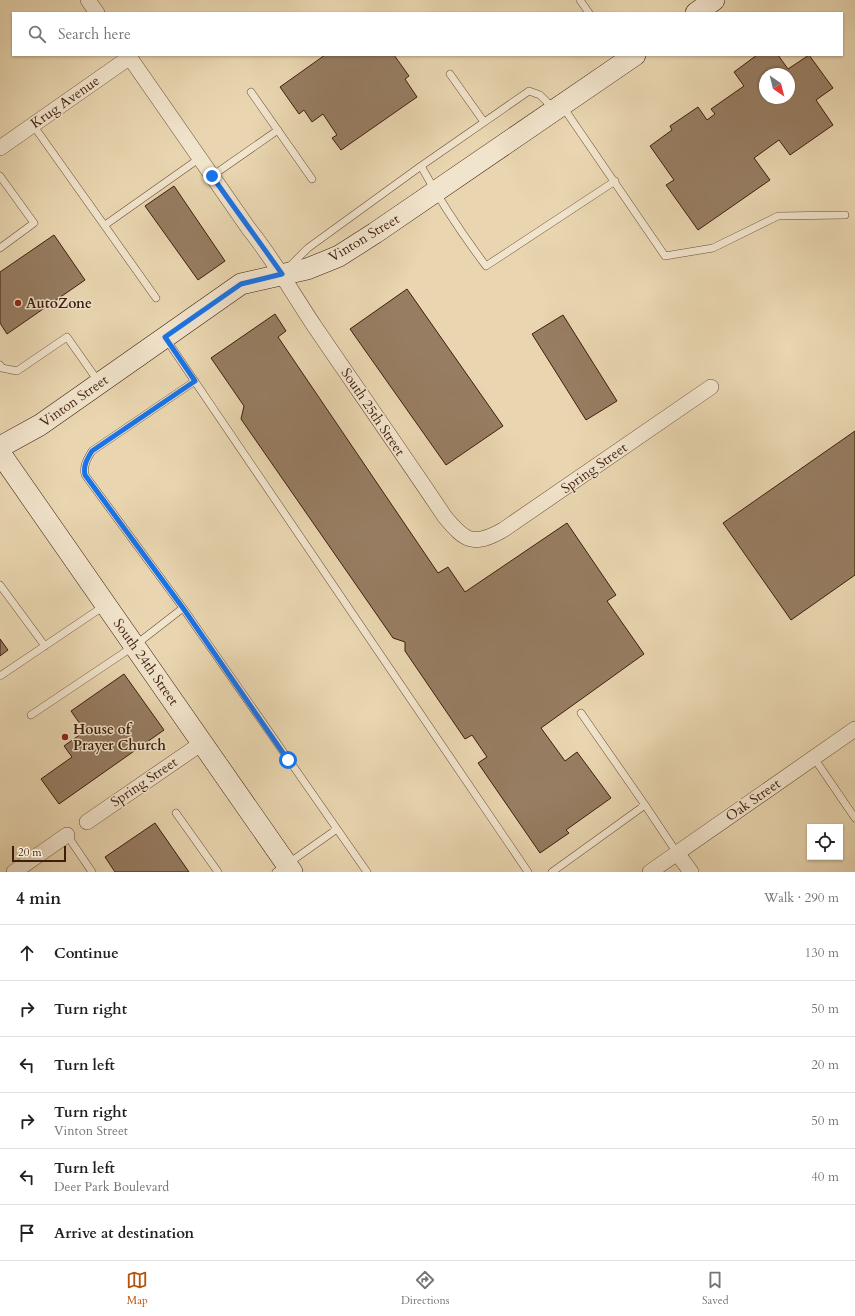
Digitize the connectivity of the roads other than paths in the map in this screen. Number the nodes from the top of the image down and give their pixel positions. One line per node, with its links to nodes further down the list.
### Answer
1 (88, 0): 4 (street)
2 (580, 0): 5 (lane)
3 (714, 0): 6 (street)
4 (96, 12)
5 (588, 12)
6 (697, 12)
7 (129, 56): 13 (street, Krug Avenue); 16 (street, South 25th Street)
8 (625, 59): 11 (street, Vinton Street)
9 (450, 74): 12 (lane)
10 (251, 92): 14 (lane)
11 (558, 108): 12 (lane); 21 (lane); 22 (street, Vinton Street)
12 (484, 122): 17 (lane)
13 (33, 125): 15 (street, Krug Avenue); 24 (lane)
14 (278, 130): 19 (lane); 20 (lane)
15 (0, 148)
16 (200, 158): 19 (street, South 25th Street); 24 (lane)
17 (421, 166): 22 (lane); 26 (lane)
18 (0, 176): 25 (lane)
19 (212, 176): 26 (street, South 25th Street)
20 (312, 179)
21 (615, 181): 22 (lane); 23 (lane)
22 (436, 192): 26 (street, Vinton Street)
23 (845, 214)
24 (104, 225): 27 (lane)
25 (0, 248)
26 (282, 274): 28 (street, Vinton Street); 35 (street, South 25th Street)
27 (156, 298)
28 (165, 337): 30 (lane); 31 (street, Vinton Street)
29 (0, 366): 31 (lane)
30 (195, 381): 38 (lane); 59 (lane)
31 (99, 383): 33 (street, Vinton Street)
32 (711, 387): 35 (street, Spring Street)
33 (0, 447)
34 (0, 453): 37 (street, South 24th Street)
35 (474, 540)
36 (0, 585): 39 (lane)
37 (106, 605): 39 (lane); 40 (street, South 24th Street)
38 (183, 608): 40 (lane); 51 (lane)
39 (45, 646): 41 (lane)
40 (134, 646): 43 (lane); 45 (street, South 24th Street)
41 (0, 676)
42 (581, 713): 47 (lane)
43 (31, 715)
44 (855, 729): 46 (street, Oak Street)
45 (202, 743): 50 (street, Spring Street); 54 (street, South 24th Street)
46 (814, 758): 49 (lane); 53 (street, Oak Street)
47 (645, 805): 53 (lane); 60 (lane)
48 (176, 813): 57 (lane)
49 (855, 818)
50 (87, 822)
51 (337, 829): 54 (lane); 58 (lane)
52 (67, 835): 55 (street); 56 (lane)
53 (677, 853): 61 (street, Oak Street); 62 (street)
54 (285, 870)
55 (14, 872)
56 (92, 872)
57 (218, 872)
58 (366, 872)
59 (528, 872)
60 (552, 872)
61 (650, 872)
62 (691, 872)

